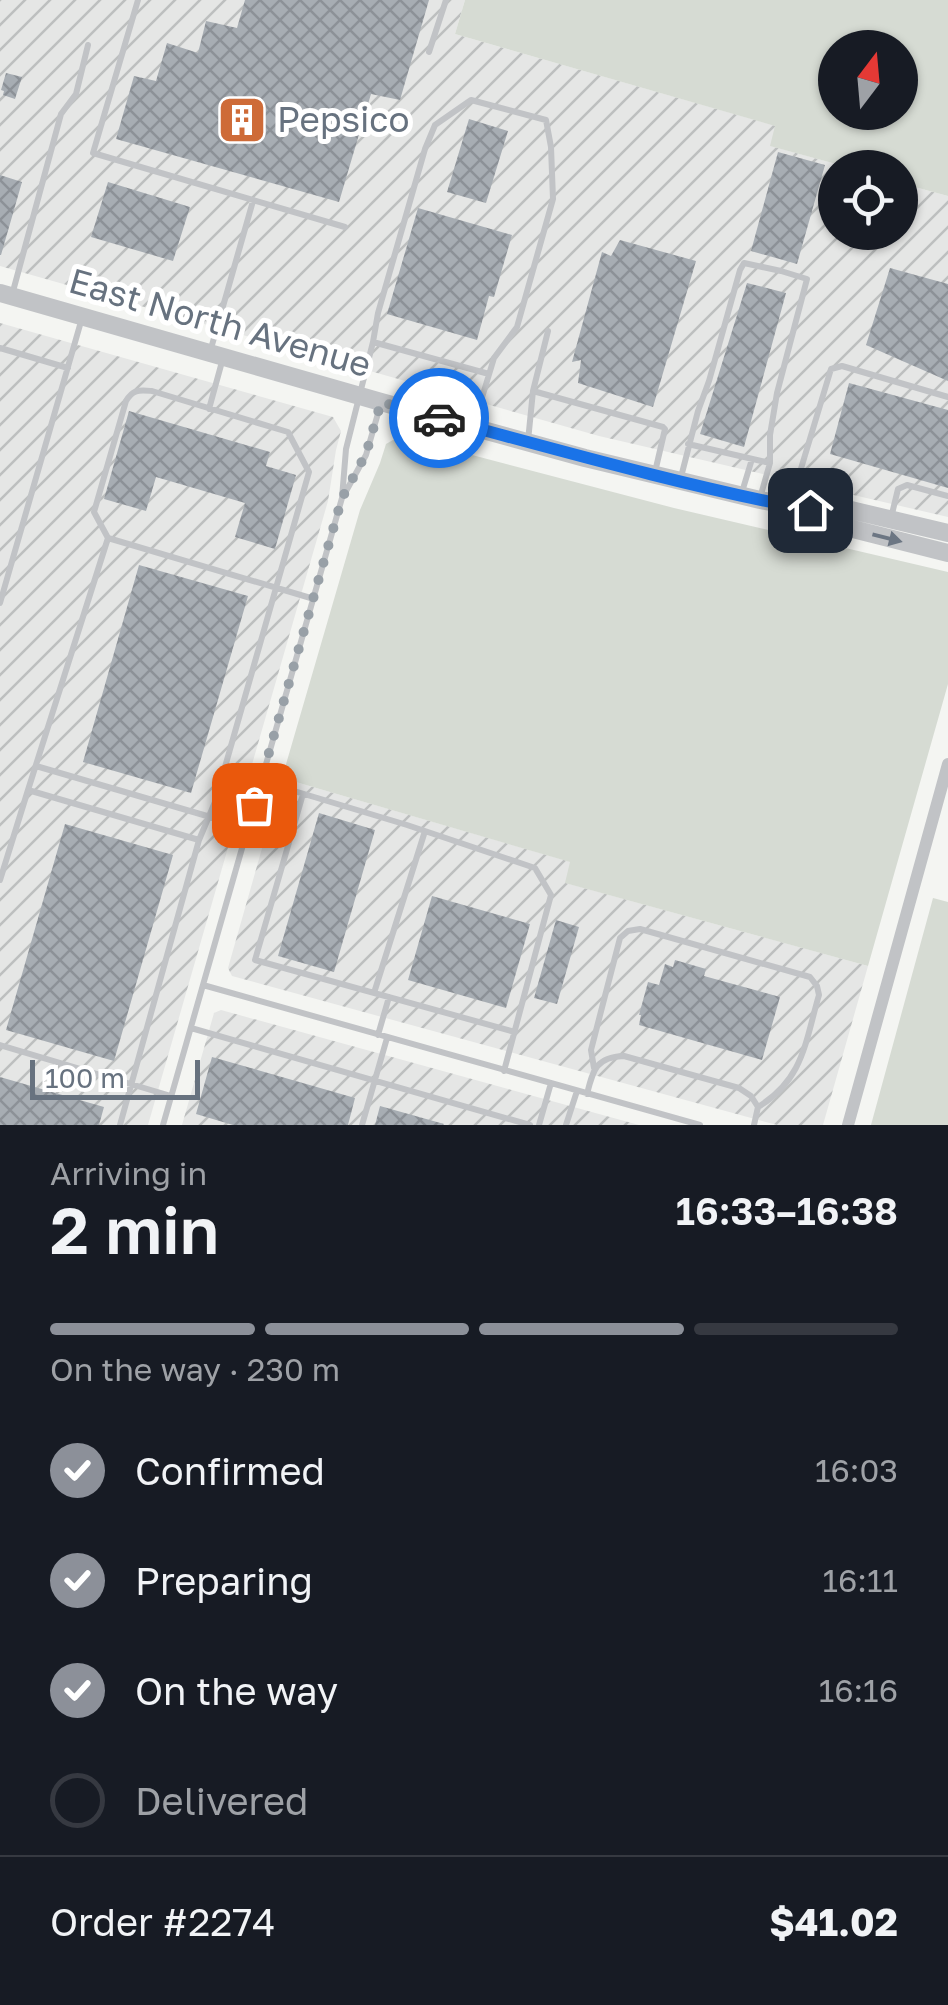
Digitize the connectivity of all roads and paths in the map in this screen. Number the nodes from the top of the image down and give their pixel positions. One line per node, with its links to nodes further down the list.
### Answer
1 (138, 0): 5 (lane)
2 (446, 0): 4 (lane)
3 (88, 45): 7 (lane)
4 (428, 52)
5 (253, 201): 6 (lane); 12 (lane)
6 (345, 227)
7 (6, 295): 8 (street, East North Avenue)
8 (82, 316): 12 (street, East North Avenue); 13 (lane)
9 (548, 331): 15 (lane)
10 (373, 342): 14 (lane); 14 (lane); 16 (lane)
11 (0, 348): 13 (lane)
12 (216, 355): 16 (street, East North Avenue); 19 (lane)
13 (68, 368): 38 (lane)
14 (489, 374): 20 (lane)
15 (533, 392): 21 (lane); 25 (lane)
16 (359, 396): 18 (street, East North Avenue); 28 (lane)
17 (948, 397): 30 (lane)
18 (381, 402): 20 (street, East North Avenue); 28 (lane)
19 (208, 408): 34 (lane); 36 (lane)
20 (473, 427): 21 (street, East North Avenue)
21 (528, 442): 25 (street, East North Avenue)
22 (688, 444): 23 (lane); 24 (lane); 26 (lane)
23 (752, 459): 24 (lane); 29 (lane)
24 (770, 464): 29 (lane)
25 (654, 474): 26 (street, East North Avenue)
26 (680, 480): 29 (street, East North Avenue)
27 (948, 496): 32 (lane)
28 (342, 498): 37 (lane)
29 (751, 498): 30 (street, East North Avenue)
30 (790, 506): 31 (street, East North Avenue)
31 (831, 514): 32 (street, East North Avenue); 35 (street, East North Avenue, one-way to 35)
32 (891, 519): 33 (street, East North Avenue)
33 (948, 532)
34 (108, 538): 36 (lane); 40 (lane)
35 (948, 553)
36 (276, 588): 37 (lane); 44 (lane)
37 (314, 599): 41 (lane)
38 (0, 602)
39 (948, 764): 74 (street)
40 (36, 766): 42 (lane); 44 (lane)
41 (261, 782): 43 (lane); 45 (lane)
42 (28, 790): 47 (lane); 48 (lane)
43 (303, 794): 46 (lane); 50 (lane)
44 (208, 816): 45 (lane); 47 (lane)
45 (248, 828): 49 (lane)
46 (425, 831): 50 (lane); 53 (lane)
47 (199, 840): 60 (lane)
48 (0, 880)
49 (203, 985): 52 (lane); 54 (lane)
50 (374, 993): 51 (lane)
51 (390, 997): 53 (lane); 54 (lane)
52 (191, 1028): 59 (lane); 64 (lane)
53 (515, 1032): 58 (lane)
54 (378, 1035): 55 (lane)
55 (387, 1038): 58 (lane); 59 (lane)
56 (0, 1045): 60 (lane)
57 (594, 1068): 63 (lane); 65 (lane); 65 (lane)
58 (504, 1072): 61 (lane)
59 (375, 1080): 68 (lane); 69 (lane)
60 (132, 1084): 64 (lane); 66 (lane)
61 (550, 1084): 62 (lane); 70 (lane)
62 (576, 1091): 63 (lane); 71 (lane)
63 (587, 1094): 72 (lane)
64 (171, 1096): 67 (lane)
65 (758, 1108): 73 (lane)
66 (120, 1125)
67 (163, 1125)
68 (362, 1125)
69 (530, 1125)
70 (538, 1125)
71 (566, 1125)
72 (700, 1125)
73 (754, 1125)
74 (848, 1125)

